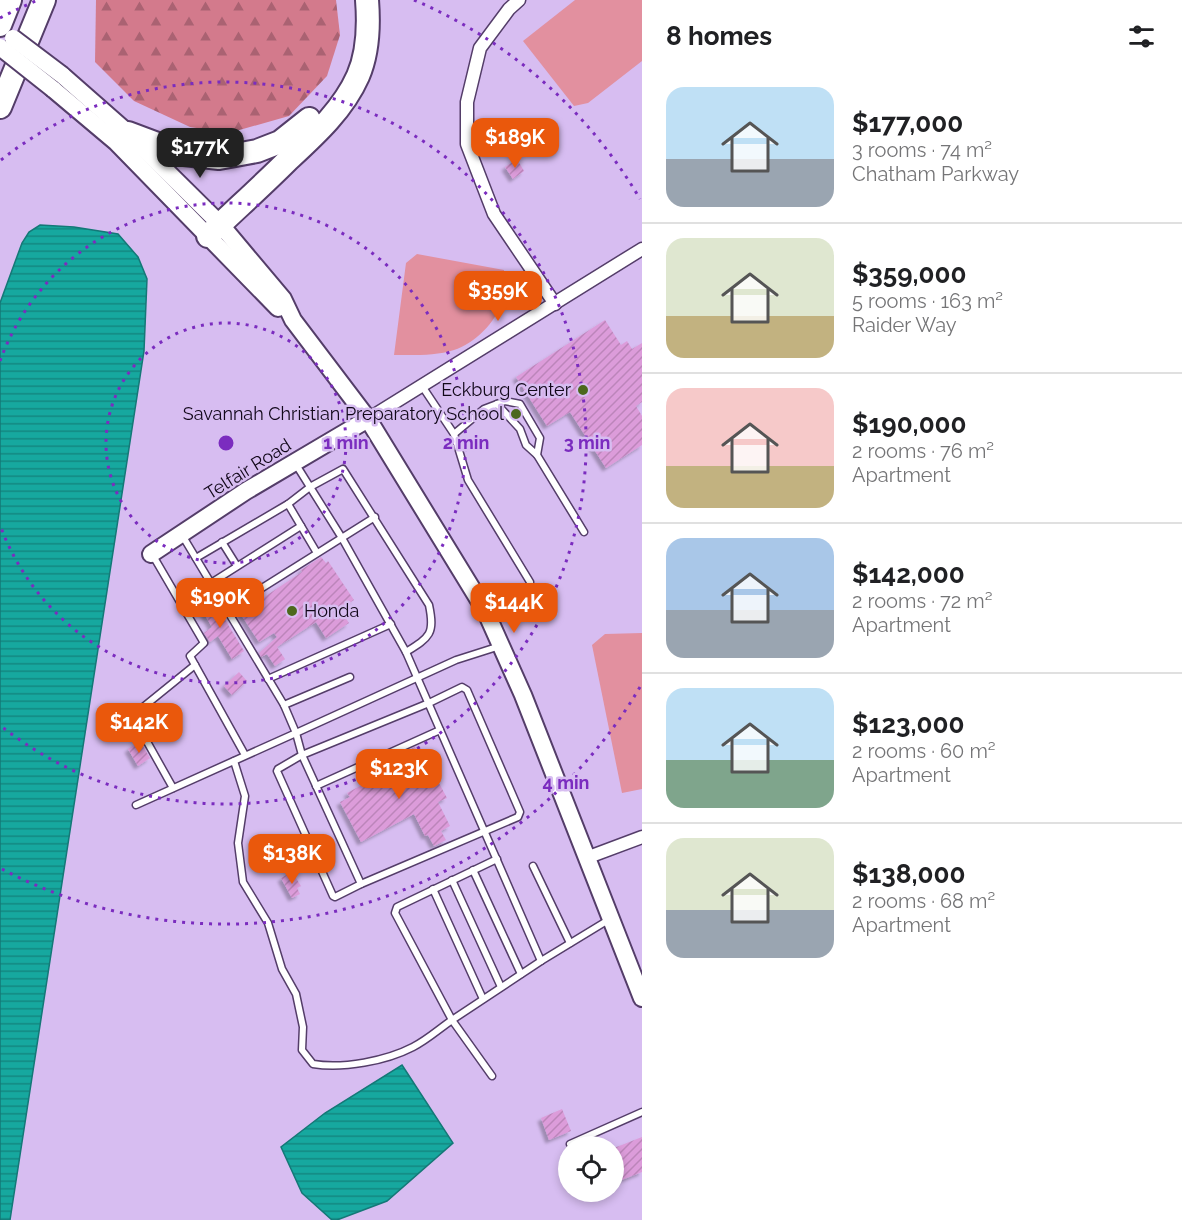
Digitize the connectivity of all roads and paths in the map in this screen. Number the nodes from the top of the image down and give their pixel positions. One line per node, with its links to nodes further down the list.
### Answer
1 (10, 0): 7 (highway)
2 (44, 0): 8 (highway)
3 (55, 0): 8 (highway)
4 (352, 0): 12 (highway)
5 (367, 0): 14 (highway)
6 (519, 0): 16 (street)
7 (0, 27): 10 (main road, bridge)
8 (31, 33): 11 (highway)
9 (0, 46): 10 (main road, bridge)
10 (57, 82): 13 (main road); 14 (main road)
11 (0, 106)
12 (309, 119): 13 (highway); 14 (highway)
13 (128, 132): 14 (main road)
14 (210, 225): 19 (main road)
15 (642, 249): 16 (street)
16 (555, 304): 17 (street)
17 (422, 386): 19 (street); 20 (lane)
18 (497, 404): 20 (lane); 21 (lane); 21 (lane)
19 (368, 419): 22 (main road, Telfair Road); 39 (main road)
20 (454, 434): 35 (lane)
21 (537, 455): 27 (lane)
22 (295, 462): 23 (lane); 28 (main road, Telfair Road)
23 (310, 487): 24 (lane); 25 (lane); 29 (lane)
24 (288, 504): 26 (lane); 30 (lane)
25 (375, 517): 29 (lane); 40 (lane)
26 (301, 526): 31 (lane); 34 (lane)
27 (584, 532)
28 (182, 535): 32 (main road, Telfair Road); 33 (lane)
29 (342, 538): 31 (lane); 38 (lane)
30 (222, 542): 33 (lane); 34 (lane)
31 (317, 553): 37 (lane)
32 (151, 554): 41 (lane)
33 (196, 558): 36 (lane)
34 (237, 566): 36 (lane)
35 (530, 582)
36 (211, 583): 37 (lane)
37 (227, 610): 44 (lane)
38 (391, 624): 40 (lane); 44 (lane)
39 (501, 645): 43 (lane); 57 (main road)
40 (406, 652): 43 (lane)
41 (195, 665): 49 (lane); 53 (lane)
42 (350, 677): 46 (lane)
43 (418, 678): 45 (lane); 48 (lane)
44 (268, 679): 46 (lane)
45 (429, 704): 47 (lane); 50 (lane); 55 (lane)
46 (284, 705): 48 (lane)
47 (440, 730): 52 (lane); 55 (lane)
48 (296, 733): 49 (lane); 50 (lane)
49 (245, 755): 51 (lane)
50 (302, 756): 52 (lane); 62 (lane)
51 (234, 761): 53 (lane); 71 (lane)
52 (316, 786): 62 (lane)
53 (173, 788): 54 (lane)
54 (136, 805)
55 (484, 832): 58 (lane); 62 (lane)
56 (642, 837): 57 (street)
57 (586, 858): 64 (main road)
58 (496, 859): 60 (lane); 66 (lane)
59 (533, 866): 65 (lane)
60 (473, 870): 61 (lane); 67 (lane)
61 (452, 880): 63 (lane); 68 (lane)
62 (362, 884)
63 (433, 890): 70 (lane); 71 (lane)
64 (610, 919): 65 (lane); 69 (main road)
65 (570, 943): 66 (lane)
66 (541, 961): 67 (lane)
67 (521, 974): 68 (lane)
68 (501, 987): 70 (lane)
69 (642, 998)
70 (483, 999): 71 (lane)
71 (452, 1020): 72 (lane)
72 (492, 1076)
73 (642, 1113): 74 (lane)
74 (589, 1136)

